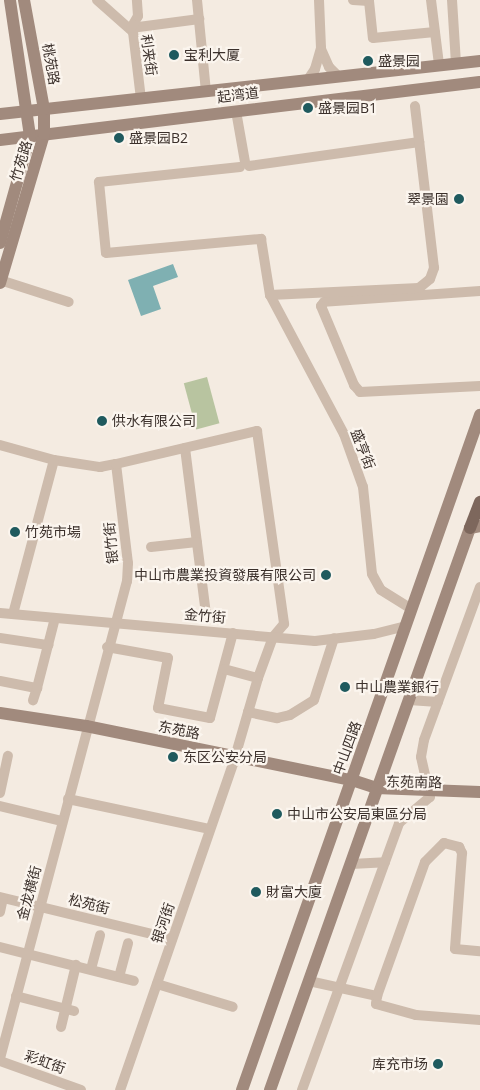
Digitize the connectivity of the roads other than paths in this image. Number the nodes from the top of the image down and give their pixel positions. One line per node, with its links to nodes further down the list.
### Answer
1 (10, 0): 25 (main road)
2 (24, 0): 24 (main road, 桃苑路)
3 (97, 0): 11 (street, 利来街)
4 (137, 0): 11 (street)
5 (197, 0): 10 (street)
6 (319, 0): 13 (street)
7 (353, 0): 12 (street)
8 (432, 0): 12 (street)
9 (452, 0): 15 (street)
10 (199, 19): 11 (street); 20 (street)
11 (131, 28): 21 (street, 利来街)
12 (435, 32): 16 (street)
13 (321, 48): 17 (street); 18 (street)
14 (480, 60): 15 (main road, 起湾道)
15 (456, 63): 16 (main road, 起湾道)
16 (439, 64): 17 (main road, 起湾道)
17 (339, 77): 18 (main road, 起湾道)
18 (306, 81): 20 (main road, 起湾道)
19 (480, 82): 26 (main road, 起湾道)
20 (206, 92): 21 (main road, 起湾道)
21 (141, 99): 22 (main road, 起湾道)
22 (127, 101): 24 (main road, 起湾道); 28 (main road)
23 (415, 106): 32 (street)
24 (44, 109): 25 (main road, 起湾道); 29 (main road, 桃苑路)
25 (25, 111): 27 (main road, 起湾道); 30 (main road, 竹苑路)
26 (236, 111): 28 (main road, 起湾道); 33 (street)
27 (0, 114)
28 (129, 123): 29 (main road, 起湾道)
29 (44, 134): 30 (main road, 起湾道); 35 (main road, 竹苑路)
30 (30, 136): 31 (main road, 起湾道); 34 (main road, 竹苑路)
31 (0, 140)
32 (419, 142): 33 (street); 37 (street)
33 (245, 165): 37 (street, 盛亨街)
34 (0, 243)
35 (0, 281): 38 (street)
36 (480, 291): 39 (street)
37 (270, 295): 50 (street, 盛亨街)
38 (69, 302)
39 (480, 386)
40 (480, 415): 50 (main road, 中山四路)
41 (0, 445): 43 (street)
42 (185, 448): 44 (street); 47 (street); 58 (street, 银河街)
43 (54, 460): 44 (street); 52 (street)
44 (116, 464): 55 (street, 银竹街)
45 (480, 502): 46 (main road)
46 (475, 527): 68 (main road)
47 (198, 542): 48 (street); 53 (street)
48 (151, 547)
49 (480, 587): 69 (street)
50 (412, 609): 56 (main road, 中山四路)
51 (0, 613): 52 (street, 金竹街)
52 (13, 614): 54 (street, 金竹街)
53 (206, 614)
54 (55, 618): 55 (street, 金竹街); 61 (street)
55 (114, 623): 57 (street, 金竹街); 62 (street, 银竹街)
56 (405, 626): 60 (street, 金竹街); 76 (main road, 中山四路)
57 (233, 633): 58 (street, 金竹街); 63 (street)
58 (273, 637): 60 (street, 金竹街); 64 (street, 银河街)
59 (0, 638): 61 (street)
60 (334, 638): 70 (street)
61 (48, 645): 66 (street)
62 (107, 647): 63 (street); 73 (street, 银竹街)
63 (224, 670): 64 (street)
64 (258, 678): 70 (street, 银河街)
65 (0, 682): 66 (street)
66 (37, 688): 67 (street)
67 (34, 700)
68 (409, 700): 69 (street); 77 (main road)
69 (438, 702): 80 (street)
70 (248, 712): 75 (street, 银河街)
71 (0, 713): 73 (main road, 东苑路)
72 (0, 721): 73 (main road, 东苑路)
73 (86, 730): 75 (main road, 东苑路); 82 (street, 金龙横街)
74 (8, 756): 79 (street)
75 (234, 760): 76 (main road, 东苑路); 85 (street, 银河街)
76 (350, 784): 77 (main road, 东苑南路); 113 (main road, 中山四路)
77 (375, 792): 80 (main road, 东苑南路); 87 (main road)
78 (480, 792): 80 (main road, 东苑南路)
79 (0, 793)
80 (429, 794): 81 (main road, 东苑南路); 86 (street)
81 (480, 798)
82 (68, 799): 84 (street, 金龙横街); 85 (street)
83 (0, 806): 84 (street)
84 (62, 821): 89 (street, 金龙横街)
85 (209, 829): 92 (street, 银河街)
86 (385, 862): 87 (street); 103 (street)
87 (351, 864): 101 (main road)
88 (2, 898): 89 (street, 松苑街); 90 (street)
89 (40, 906): 92 (street, 松苑街); 96 (street, 金龙横街)
90 (0, 912)
91 (100, 935): 98 (street)
92 (172, 940): 102 (street, 银河街)
93 (128, 943): 99 (street)
94 (0, 947): 96 (street)
95 (480, 952): 105 (street)
96 (27, 954): 97 (street); 104 (street, 金龙横街)
97 (76, 965): 98 (street); 107 (street)
98 (91, 969): 99 (street)
99 (119, 977): 100 (street)
100 (134, 981)
101 (309, 981): 103 (street); 114 (main road)
102 (157, 984): 106 (street); 112 (street, 银河街)
103 (340, 986): 105 (street); 115 (street)
104 (16, 996): 107 (street); 110 (street, 金龙横街)
105 (377, 996): 108 (street)
106 (233, 1007)
107 (70, 1010): 109 (street)
108 (480, 1020)
109 (61, 1027)
110 (0, 1059): 111 (street, 彩虹街)
111 (81, 1090)
112 (120, 1090)
113 (242, 1090)
114 (270, 1090)
115 (302, 1090)

